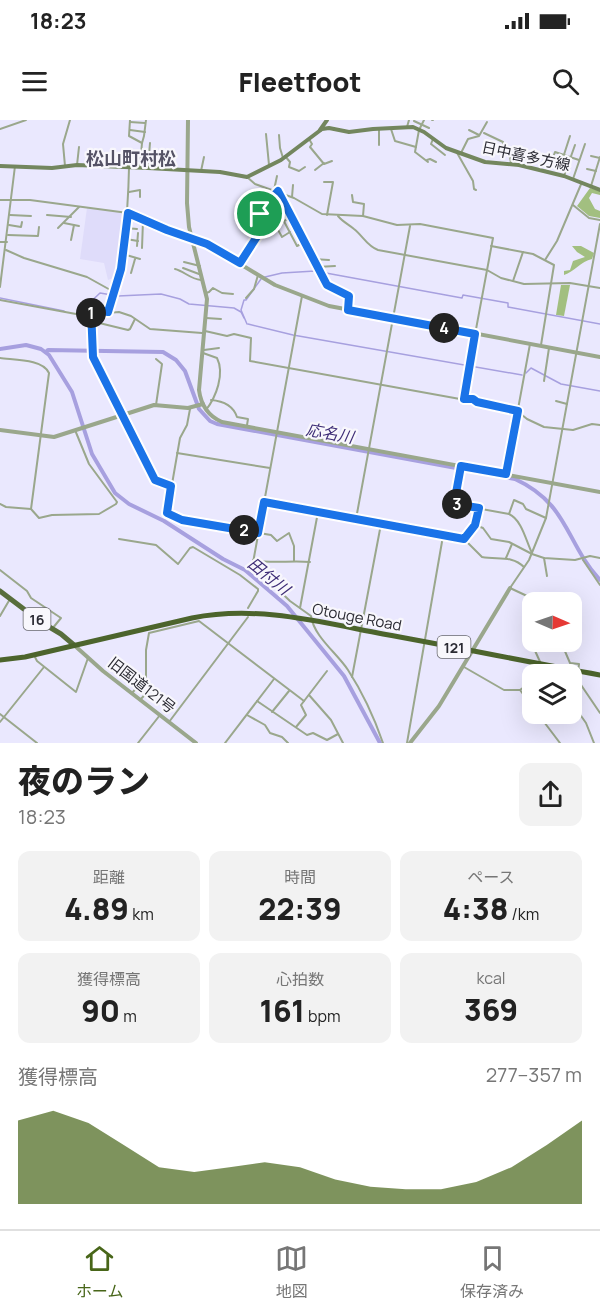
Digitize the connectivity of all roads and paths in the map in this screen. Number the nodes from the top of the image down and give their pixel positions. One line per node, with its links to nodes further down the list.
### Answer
1 (26, 120): 16 (street)
2 (70, 120): 57 (street)
3 (188, 120): 64 (street)
4 (327, 120): 20 (main road)
5 (409, 120): 14 (street)
6 (424, 120): 13 (street)
7 (130, 121): 8 (street); 19 (street)
8 (135, 121): 10 (street)
9 (414, 121): 13 (street); 14 (street)
10 (140, 122): 11 (street)
11 (145, 122): 23 (street)
12 (487, 122): 27 (street)
13 (422, 124): 15 (street); 21 (street)
14 (409, 127): 18 (main road); 21 (main road, 日中喜多方線)
15 (429, 128)
16 (0, 129)
17 (379, 129): 18 (main road); 20 (main road); 34 (street)
18 (391, 129): 37 (street)
19 (129, 130): 23 (street); 31 (street)
20 (320, 130): 29 (main road)
21 (419, 130): 30 (main road, 日中喜多方線); 37 (street)
22 (469, 130): 27 (street)
23 (145, 132): 31 (street)
24 (484, 133): 51 (street)
25 (266, 134): 54 (street)
26 (279, 135): 44 (street)
27 (479, 135): 39 (street)
28 (570, 136): 41 (street)
29 (308, 139): 44 (main road); 50 (street)
30 (433, 139): 38 (main road, 日中喜多方線); 40 (street)
31 (142, 143): 60 (street)
32 (150, 143): 61 (street)
33 (585, 144): 47 (street)
34 (379, 145)
35 (575, 145): 45 (street)
36 (79, 147): 53 (street)
37 (416, 147): 49 (street)
38 (456, 151): 39 (main road, 日中喜多方線); 77 (street)
39 (461, 153): 51 (main road, 日中喜多方線)
40 (445, 154)
41 (564, 155): 45 (street); 52 (street); 52 (street)
42 (591, 156): 46 (street)
43 (204, 157): 65 (street)
44 (284, 157): 54 (main road); 58 (street)
45 (570, 157): 47 (street); 69 (street)
46 (600, 158): 67 (street)
47 (579, 160): 71 (street)
48 (332, 161): 50 (street)
49 (436, 162)
50 (324, 163): 63 (street)
51 (511, 164): 66 (main road, 日中喜多方線)
52 (551, 164): 66 (street)
53 (77, 165): 57 (main road); 59 (main road)
54 (269, 165): 70 (main road)
55 (0, 166): 56 (main road)
56 (15, 166): 57 (main road); 85 (street)
57 (65, 166)
58 (305, 167)
59 (129, 168): 60 (main road); 80 (street)
60 (140, 168): 61 (main road)
61 (148, 168): 64 (main road)
62 (587, 169): 67 (street)
63 (315, 170)
64 (186, 171): 65 (main road); 120 (street)
65 (201, 171): 70 (main road)
66 (545, 171): 69 (main road, 日中喜多方線)
67 (596, 171): 75 (street)
68 (277, 176): 79 (street)
69 (564, 176): 71 (main road, 日中喜多方線)
70 (247, 177): 79 (street)
71 (573, 178): 73 (main road, 日中喜多方線)
72 (324, 182): 76 (street)
73 (582, 182): 75 (main road, 日中喜多方線); 87 (street)
74 (293, 184): 84 (street)
75 (591, 186): 78 (main road, 日中喜多方線)
76 (332, 190): 81 (street); 94 (street)
77 (476, 190)
78 (600, 190)
79 (277, 191): 84 (street); 96 (street); 102 (street)
80 (129, 192): 83 (street); 91 (street)
81 (337, 192)
82 (352, 195): 98 (street)
83 (140, 197)
84 (292, 197): 94 (street)
85 (11, 200): 86 (street); 88 (street); 92 (street)
86 (0, 201)
87 (573, 205): 105 (street); 139 (street)
88 (79, 207): 91 (street); 99 (street)
89 (277, 208): 103 (street)
90 (268, 212): 100 (street)
91 (128, 213): 101 (street); 114 (street)
92 (10, 214): 95 (street); 107 (street)
93 (47, 215): 99 (street)
94 (327, 215): 97 (street)
95 (32, 216)
96 (292, 216): 103 (street); 124 (street)
97 (338, 216): 98 (street); 133 (street)
98 (363, 216): 111 (street)
99 (71, 217): 106 (street)
100 (272, 219): 102 (street); 109 (street)
101 (143, 221): 120 (street); 128 (street)
102 (267, 221): 141 (street)
103 (284, 221): 109 (street); 116 (street)
104 (22, 222): 107 (street)
105 (600, 222): 132 (street)
106 (64, 224): 108 (street); 113 (street)
107 (9, 225): 118 (street)
108 (74, 225): 110 (street); 121 (street)
109 (276, 225): 116 (street)
110 (79, 226)
111 (410, 226): 127 (street); 133 (street)
112 (39, 227): 118 (street)
113 (58, 228)
114 (126, 228): 115 (street); 119 (street)
115 (136, 229)
116 (290, 232): 124 (street)
117 (138, 233): 122 (street)
118 (8, 235): 123 (street)
119 (125, 239): 122 (street); 131 (street)
120 (192, 239): 141 (street); 142 (street)
121 (70, 240)
122 (138, 241): 126 (street)
123 (7, 242): 125 (street); 129 (street)
124 (305, 242): 137 (street)
125 (0, 243)
126 (137, 246)
127 (491, 246): 130 (street); 147 (street)
128 (142, 248)
129 (6, 250): 155 (street); 157 (street)
130 (523, 252): 139 (street); 152 (street)
131 (123, 254): 135 (street); 157 (street)
132 (594, 254): 134 (street); 154 (street)
133 (404, 255): 147 (street); 169 (street)
134 (600, 256)
135 (135, 259): 136 (street); 148 (street)
136 (140, 259)
137 (313, 259): 138 (street); 144 (street)
138 (329, 260)
139 (544, 260): 153 (street)
140 (184, 262): 142 (street)
141 (240, 263): 150 (street)
142 (200, 266): 149 (street)
143 (335, 266): 144 (street)
144 (317, 267): 164 (street)
145 (183, 268): 149 (street)
146 (175, 269): 151 (street)
147 (487, 270): 152 (street); 172 (street)
148 (131, 273)
149 (202, 274): 151 (street)
150 (258, 275): 160 (street); 161 (street)
151 (204, 280): 158 (street)
152 (513, 281): 153 (street)
153 (550, 284): 154 (street); 174 (street)
154 (588, 286): 156 (street); 178 (street)
155 (0, 287)
156 (600, 288)
157 (114, 292): 165 (street)
158 (207, 293): 159 (street); 166 (street)
159 (233, 294)
160 (302, 295): 164 (street); 182 (street)
161 (246, 298)
162 (0, 300): 163 (street)
163 (91, 309): 165 (street); 170 (street)
164 (348, 310): 169 (street)
165 (109, 311): 167 (street)
166 (206, 318): 168 (street); 171 (street)
167 (135, 319): 170 (street); 171 (street)
168 (221, 319)
169 (392, 319): 172 (street); 184 (street)
170 (92, 321): 194 (street)
171 (205, 332): 177 (street); 182 (street)
172 (475, 334): 173 (street); 185 (street)
173 (530, 344): 174 (street); 193 (street)
174 (540, 346): 176 (street)
175 (219, 348): 177 (street)
176 (549, 348): 178 (street); 183 (street)
177 (203, 351): 186 (street); 190 (street)
178 (576, 352): 179 (street); 188 (street)
179 (600, 357)
180 (0, 358): 201 (street)
181 (156, 359): 189 (street)
182 (289, 367): 184 (street); 200 (street)
183 (544, 381)
184 (380, 384): 185 (street); 202 (street)
185 (464, 399): 193 (street)
186 (211, 400): 192 (street); 196 (street)
187 (556, 401): 188 (street)
188 (567, 404): 197 (street)
189 (156, 405): 191 (street); 194 (street)
190 (200, 405): 191 (street); 192 (street)
191 (190, 408): 203 (street)
192 (206, 410): 196 (street)
193 (518, 411): 197 (street); 206 (street)
194 (122, 415): 199 (street); 208 (street)
195 (600, 425): 197 (street)
196 (247, 426): 200 (street)
197 (562, 429): 207 (street)
198 (0, 430): 201 (street)
199 (77, 430): 201 (street); 213 (street)
200 (277, 431): 202 (street); 204 (street)
201 (41, 435): 213 (street)
202 (368, 451): 205 (street); 217 (street)
203 (177, 453): 204 (street); 208 (street)
204 (270, 468): 210 (street)
205 (460, 468): 206 (street); 212 (street)
206 (506, 474): 207 (street)
207 (552, 483): 209 (street); 216 (street)
208 (171, 486): 220 (street)
209 (600, 492)
210 (264, 502): 214 (street); 220 (street)
211 (0, 504): 213 (street)
212 (479, 508): 215 (street); 219 (street)
213 (31, 509)
214 (318, 512): 217 (street); 232 (street)
215 (509, 514): 216 (street); 225 (street)
216 (546, 518): 225 (street)
217 (356, 519): 218 (street)
218 (381, 524): 221 (street); 247 (street)
219 (475, 525): 223 (street); 224 (street)
220 (258, 533): 230 (street); 231 (street)
221 (443, 536): 223 (street); 248 (street)
222 (118, 539): 241 (street)
223 (464, 539): 226 (street)
224 (512, 544): 225 (street); 226 (street)
225 (532, 553): 227 (street); 233 (street)
226 (506, 558): 233 (street)
227 (544, 558): 229 (street); 235 (street)
228 (600, 558): 229 (street)
229 (583, 559): 236 (street)
230 (253, 560): 231 (street); 242 (street)
231 (294, 561): 232 (street)
232 (310, 562): 242 (street)
233 (525, 567): 237 (street)
234 (0, 570): 246 (street)
235 (547, 576)
236 (600, 585)
237 (510, 588): 239 (street); 251 (street)
238 (0, 591): 240 (main road, 16)
239 (522, 594)
240 (10, 599): 243 (street); 246 (main road, 16)
241 (248, 608)
242 (300, 608): 245 (street)
243 (0, 616)
244 (248, 617): 249 (street)
245 (310, 620): 247 (highway, Otouge Road / 121); 250 (highway, Otouge Road / 121); 263 (street)
246 (52, 629): 250 (main road, 16)
247 (362, 630): 248 (highway, Otouge Road / 121); 263 (street)
248 (425, 642): 251 (highway, Otouge Road / 121); 293 (street)
249 (230, 644): 264 (street); 268 (street); 282 (street)
250 (74, 645): 254 (highway, 121); 255 (street, 旧国道121号)
251 (472, 651): 257 (highway, Otouge Road / 121); 259 (street)
252 (536, 652): 257 (street)
253 (565, 652): 275 (street)
254 (34, 655): 256 (highway, 121); 258 (street)
255 (88, 658): 258 (street); 268 (street, 旧国道121号)
256 (0, 660)
257 (541, 664)
258 (44, 667): 279 (street)
259 (463, 667): 266 (street); 293 (street)
260 (327, 671): 270 (street)
261 (582, 672): 262 (highway, Otouge Road / 121)
262 (600, 675)
263 (352, 678): 292 (street)
264 (274, 679): 267 (street); 272 (street)
265 (151, 688): 271 (street)
266 (520, 690): 269 (street)
267 (289, 691): 273 (street); 274 (street)
268 (132, 693): 271 (street, 旧国道121号)
269 (522, 693)
270 (309, 695): 273 (street); 285 (street)
271 (140, 700): 277 (street, 旧国道121号)
272 (257, 701): 274 (street); 278 (street)
273 (304, 701): 284 (street)
274 (272, 712): 284 (street)
275 (600, 713)
276 (0, 714): 279 (street)
277 (160, 715): 282 (street, 旧国道121号); 287 (street)
278 (247, 715): 289 (street); 290 (street)
279 (4, 717): 281 (street); 286 (street)
280 (582, 717): 295 (street)
281 (0, 722)
282 (169, 722): 288 (street, 旧国道121号)
283 (546, 724): 294 (street)
284 (296, 727): 285 (street)
285 (338, 734): 291 (street)
286 (37, 743)
287 (138, 743)
288 (196, 743)
289 (225, 743)
290 (288, 743)
291 (343, 743)
292 (383, 743)
293 (408, 743)
294 (560, 743)
295 (594, 743)

